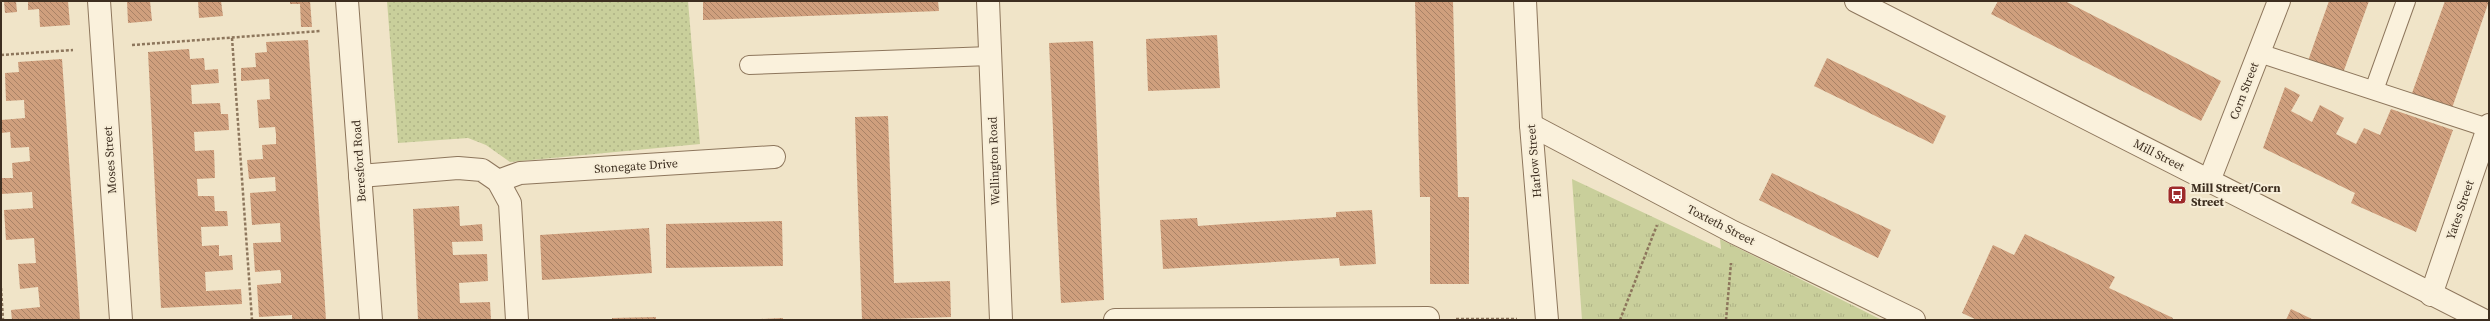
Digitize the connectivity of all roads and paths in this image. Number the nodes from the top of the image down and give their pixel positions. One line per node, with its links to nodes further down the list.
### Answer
1 (99, 1): 10 (street, Moses Street)
2 (347, 1): 8 (street, Beresford Road)
3 (988, 1): 13 (street, Wellington Road)
4 (1525, 1): 16 (street, Harlow Street)
5 (1856, 1): 21 (street, Mill Street)
6 (2279, 1): 11 (street, Corn Street)
7 (2406, 1): 15 (lane)
8 (349, 29): 9 (path); 19 (street, Beresford Road)
9 (232, 38): 10 (path); 30 (path)
10 (102, 48): 12 (path); 29 (street, Moses Street)
11 (2258, 54): 15 (lane); 21 (street, Corn Street)
12 (1, 55)
13 (990, 56): 14 (lane); 33 (street, Wellington Road)
14 (749, 65)
15 (2374, 90): 17 (lane)
16 (1531, 125): 22 (street, Toxteth Street); 35 (street, Harlow Street)
17 (2488, 127): 25 (street, Yates Street)
18 (774, 157): 20 (street, Stonegate Drive)
19 (360, 176): 20 (street); 31 (street, Beresford Road)
20 (498, 181): 32 (street)
21 (2209, 181): 25 (street, Mill Street)
22 (1669, 197): 23 (street, Toxteth Street); 36 (path)
23 (1733, 232): 37 (path); 38 (street, Toxteth Street)
24 (1, 288): 28 (path)
25 (2431, 295): 39 (street, Mill Street)
26 (1428, 318): 27 (street); 35 (path)
27 (1371, 319): 34 (street)
28 (3, 320)
29 (121, 320)
30 (252, 320)
31 (371, 320)
32 (517, 320)
33 (1001, 320)
34 (1115, 320)
35 (1547, 320)
36 (1620, 320)
37 (1726, 320)
38 (1914, 320)
39 (2483, 320)

